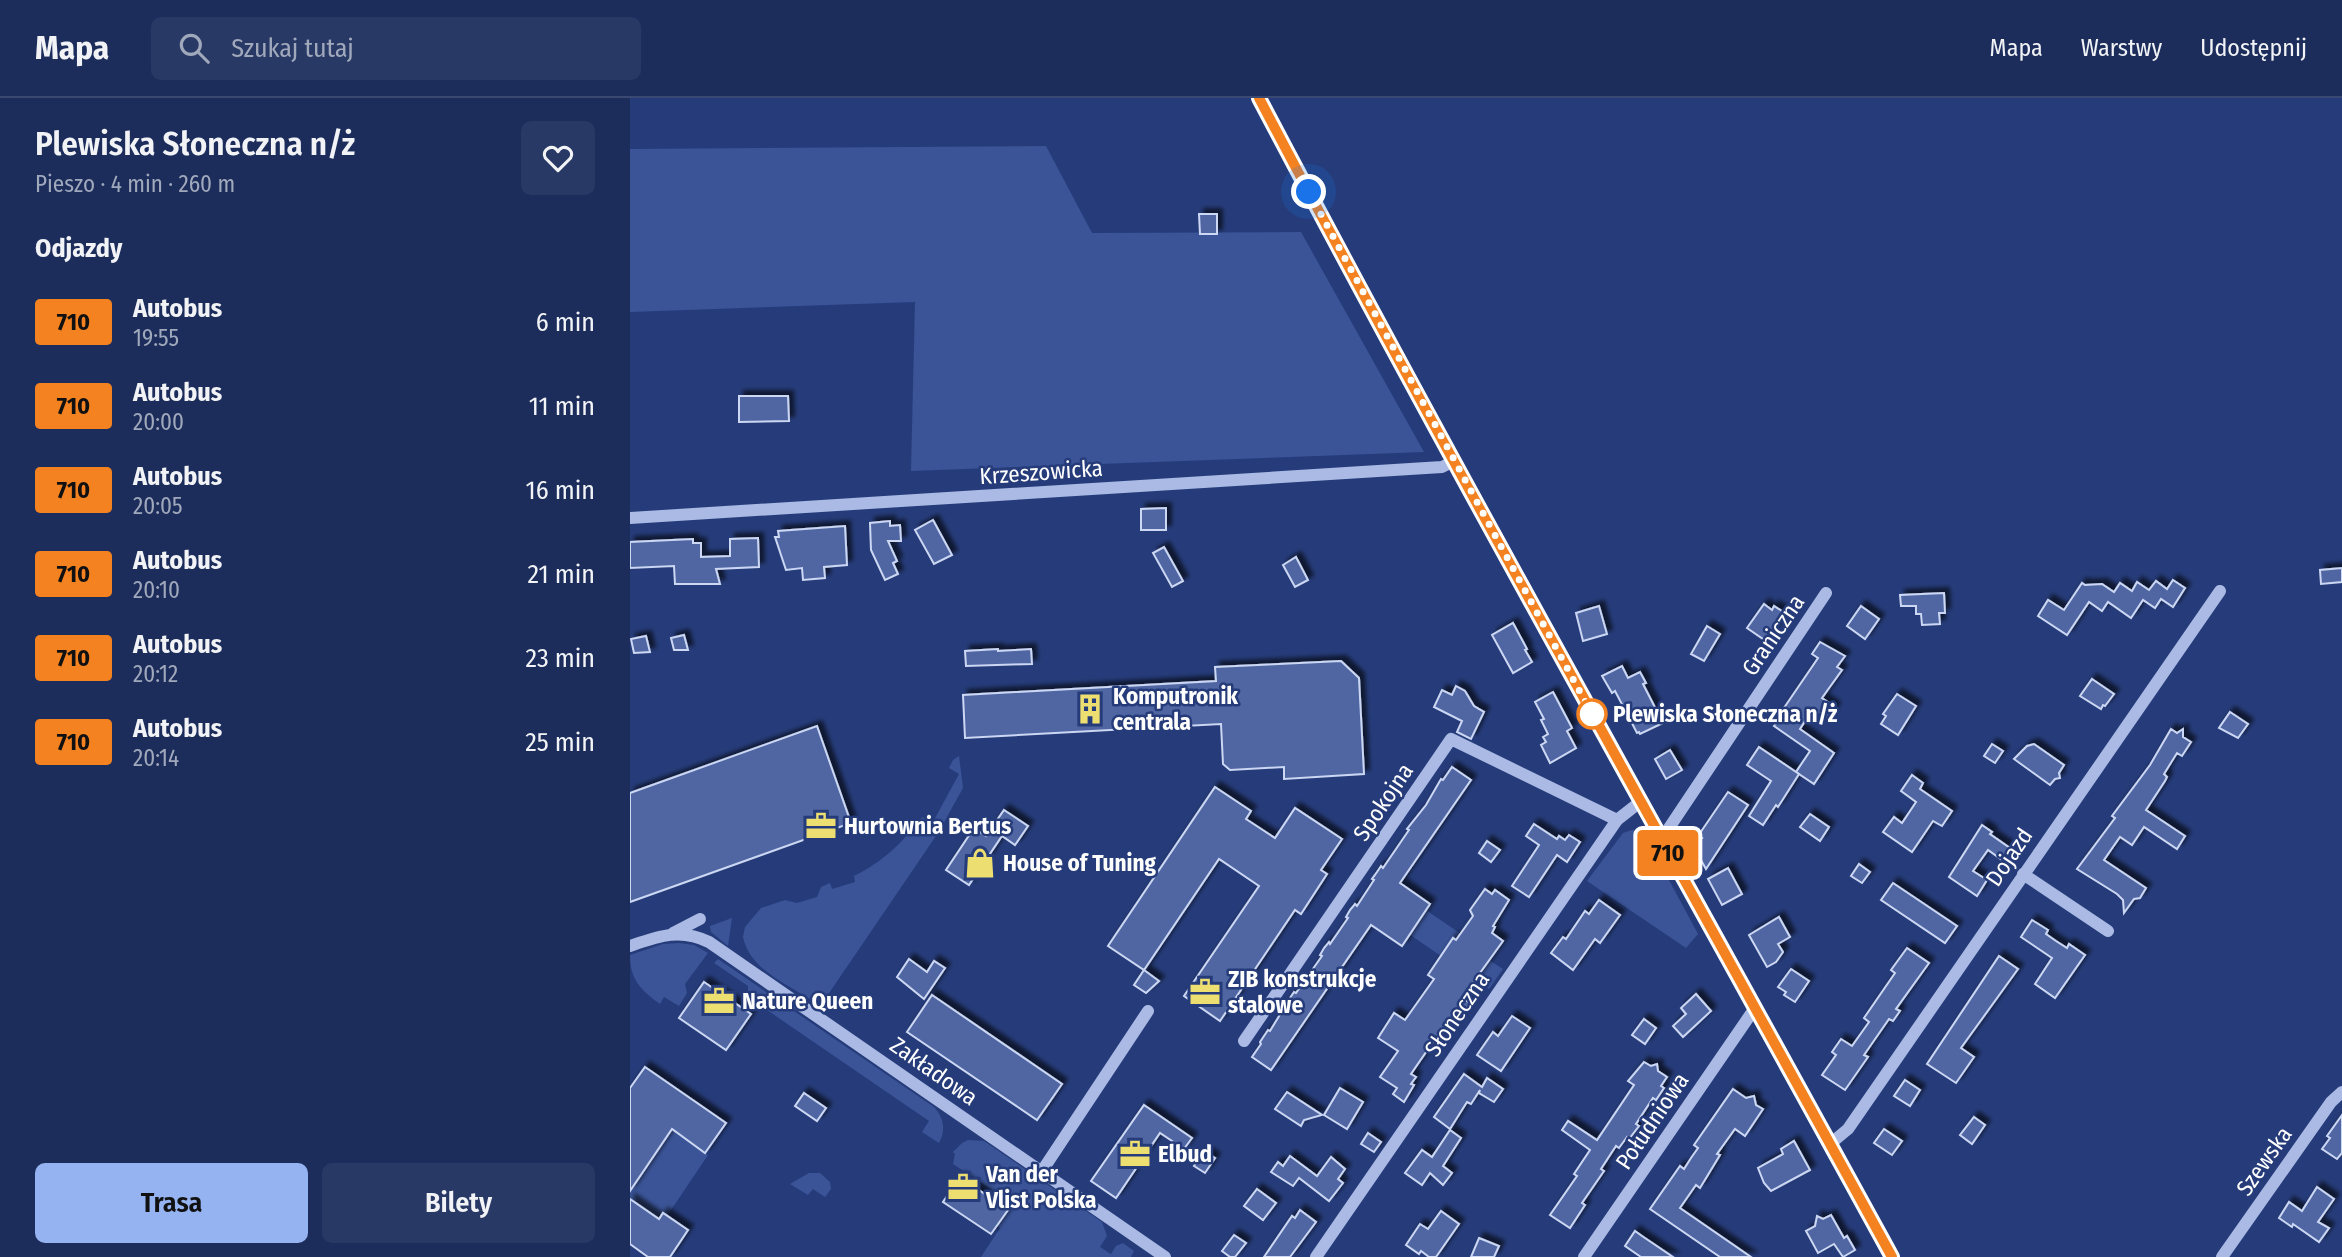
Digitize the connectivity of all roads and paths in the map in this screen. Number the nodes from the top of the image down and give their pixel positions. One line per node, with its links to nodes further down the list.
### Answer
1 (1259, 98): 2 (street)
2 (1454, 461): 3 (street, Krzeszowicka); 6 (street)
3 (630, 518)
4 (2220, 591): 9 (street, Dojazd)
5 (1826, 593): 8 (street, Graniczna)
6 (1640, 802): 7 (street, Słoneczna); 8 (street)
7 (1617, 820): 16 (street, Spokojna); 21 (street, Słoneczna)
8 (1661, 840): 14 (street)
9 (2023, 874): 11 (street); 18 (street, Dojazd)
10 (700, 919): 12 (street)
11 (2108, 931)
12 (673, 933): 13 (street); 19 (street, Zakładowa)
13 (630, 946)
14 (1755, 1008): 18 (street); 22 (street, Południowa)
15 (1148, 1011): 19 (street)
16 (1244, 1041)
17 (2342, 1092): 24 (street, Szewska)
18 (1830, 1144): 23 (street)
19 (1042, 1171): 20 (street, Zakładowa)
20 (1165, 1257)
21 (1316, 1257)
22 (1584, 1257)
23 (1892, 1257)
24 (2222, 1257)

